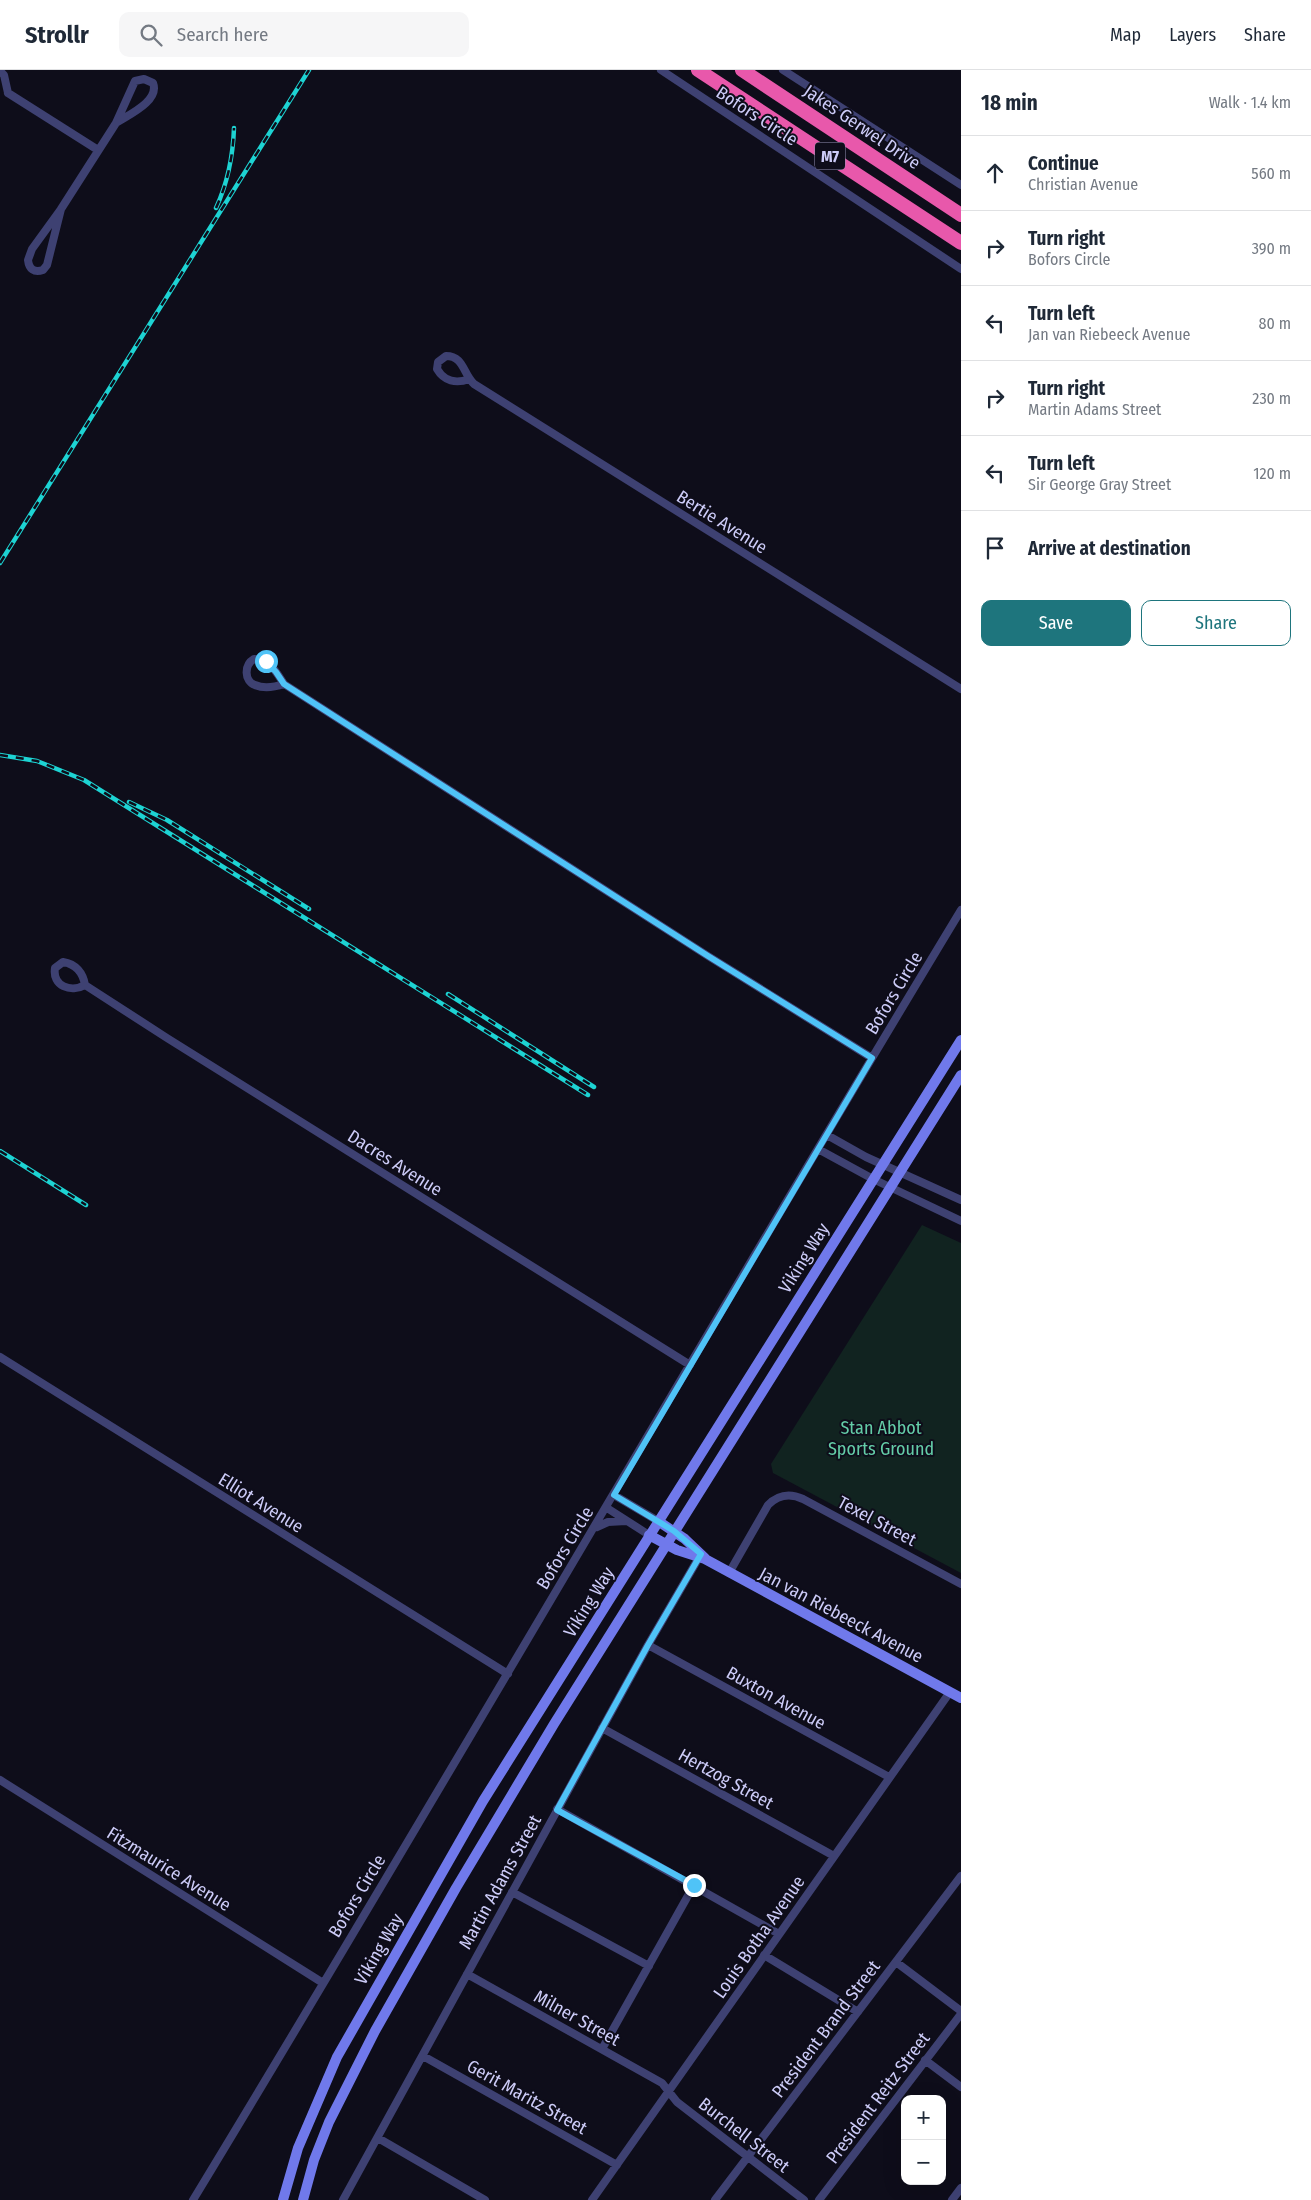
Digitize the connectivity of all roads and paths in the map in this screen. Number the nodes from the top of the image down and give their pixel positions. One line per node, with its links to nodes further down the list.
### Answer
1 (661, 70): 13 (street, Bofors Circle)
2 (698, 70): 12 (highway, M7)
3 (742, 70): 11 (highway, Jakes Gerwel Drive / M7)
4 (783, 70): 9 (street)
5 (0, 71): 6 (street)
6 (4, 95): 8 (street)
7 (116, 123): 7 (street); 8 (street)
8 (98, 150): 10 (street)
9 (961, 185)
10 (60, 209): 10 (street)
11 (961, 215)
12 (961, 243)
13 (961, 269)
14 (469, 379): 16 (street, Bertie Avenue)
15 (284, 684): 15 (street); 20 (street)
16 (961, 689)
17 (961, 911): 20 (street, Bofors Circle)
18 (85, 985): 31 (street, Dacres Avenue)
19 (961, 1040): 24 (main road, Viking Way)
20 (872, 1058): 22 (street, Bofors Circle)
21 (961, 1075): 25 (main road, Viking Way)
22 (827, 1134): 23 (street, Bofors Circle); 24 (street)
23 (818, 1150): 26 (street); 31 (street, Bofors Circle)
24 (882, 1164): 25 (street); 26 (main road, Viking Way)
25 (900, 1172): 27 (main road, Viking Way); 28 (street)
26 (872, 1179): 27 (street); 35 (main road, Viking Way)
27 (890, 1188): 29 (street); 37 (main road, Viking Way)
28 (961, 1200)
29 (961, 1221)
30 (0, 1357): 44 (street, Elliot Avenue)
31 (690, 1365): 32 (street, Bofors Circle)
32 (614, 1495): 33 (street, Bofors Circle); 35 (street, Jan van Riebeeck Avenue)
33 (607, 1508): 34 (street, Jan van Riebeeck Avenue); 36 (street, Bofors Circle)
34 (628, 1521): 36 (street); 38 (street, Jan van Riebeeck Avenue)
35 (658, 1521): 37 (main road, Jan van Riebeeck Avenue); 38 (main road, Viking Way)
36 (594, 1530): 44 (street, Bofors Circle)
37 (674, 1531): 39 (main road, Viking Way); 40 (main road, Jan van Riebeeck Avenue)
38 (650, 1535): 39 (main road, Jan van Riebeeck Avenue); 73 (main road, Viking Way)
39 (666, 1544): 40 (main road, Jan van Riebeeck Avenue); 74 (main road, Viking Way)
40 (702, 1557): 41 (main road, Jan van Riebeeck Avenue); 43 (street, Martin Adams Street)
41 (729, 1573): 42 (street, Texel Street); 45 (main road, Jan van Riebeeck Avenue)
42 (961, 1584)
43 (648, 1645): 47 (street, Martin Adams Street); 48 (street, Buxton Avenue)
44 (508, 1674): 60 (street, Bofors Circle)
45 (950, 1692): 46 (main road, Jan van Riebeeck Avenue); 48 (street, Louis Botha Avenue)
46 (961, 1698)
47 (602, 1728): 50 (street, Martin Adams Street); 51 (street, Hertzog Street)
48 (890, 1778): 51 (street, Louis Botha Avenue)
49 (0, 1780): 60 (street, Fitzmaurice Avenue)
50 (557, 1810): 53 (street); 54 (street, Martin Adams Street)
51 (834, 1856): 55 (street, Louis Botha Avenue)
52 (961, 1876): 57 (street, President Brand Street)
53 (694, 1885): 55 (street); 58 (street)
54 (512, 1892): 58 (street); 59 (street, Martin Adams Street)
55 (779, 1934): 56 (street, Louis Botha Avenue)
56 (764, 1955): 61 (street); 67 (street, Louis Botha Avenue)
57 (896, 1962): 61 (street, President Brand Street); 62 (street)
58 (649, 1966): 63 (street)
59 (467, 1974): 63 (street, Milner Street); 64 (street, Martin Adams Street)
60 (323, 1983): 72 (street, Bofors Circle)
61 (858, 2012): 69 (street, President Brand Street)
62 (961, 2012): 65 (street, President Reitz Street)
63 (602, 2049): 67 (street, Milner Street)
64 (423, 2056): 68 (street, Martin Adams Street); 70 (street, Gerit Maritz Street)
65 (925, 2060): 66 (street); 80 (street, President Reitz Street)
66 (961, 2087)
67 (668, 2092): 69 (street, Burchell Street); 70 (street, Louis Botha Avenue)
68 (378, 2138): 75 (street, Martin Adams Street); 76 (street)
69 (748, 2157): 78 (street, President Brand Street); 79 (street, Burchell Street)
70 (617, 2164): 77 (street, Louis Botha Avenue)
71 (961, 2188): 81 (street)
72 (193, 2200)
73 (283, 2200)
74 (303, 2200)
75 (343, 2200)
76 (485, 2200)
77 (592, 2200)
78 (715, 2200)
79 (804, 2200)
80 (819, 2200)
81 (952, 2200)

